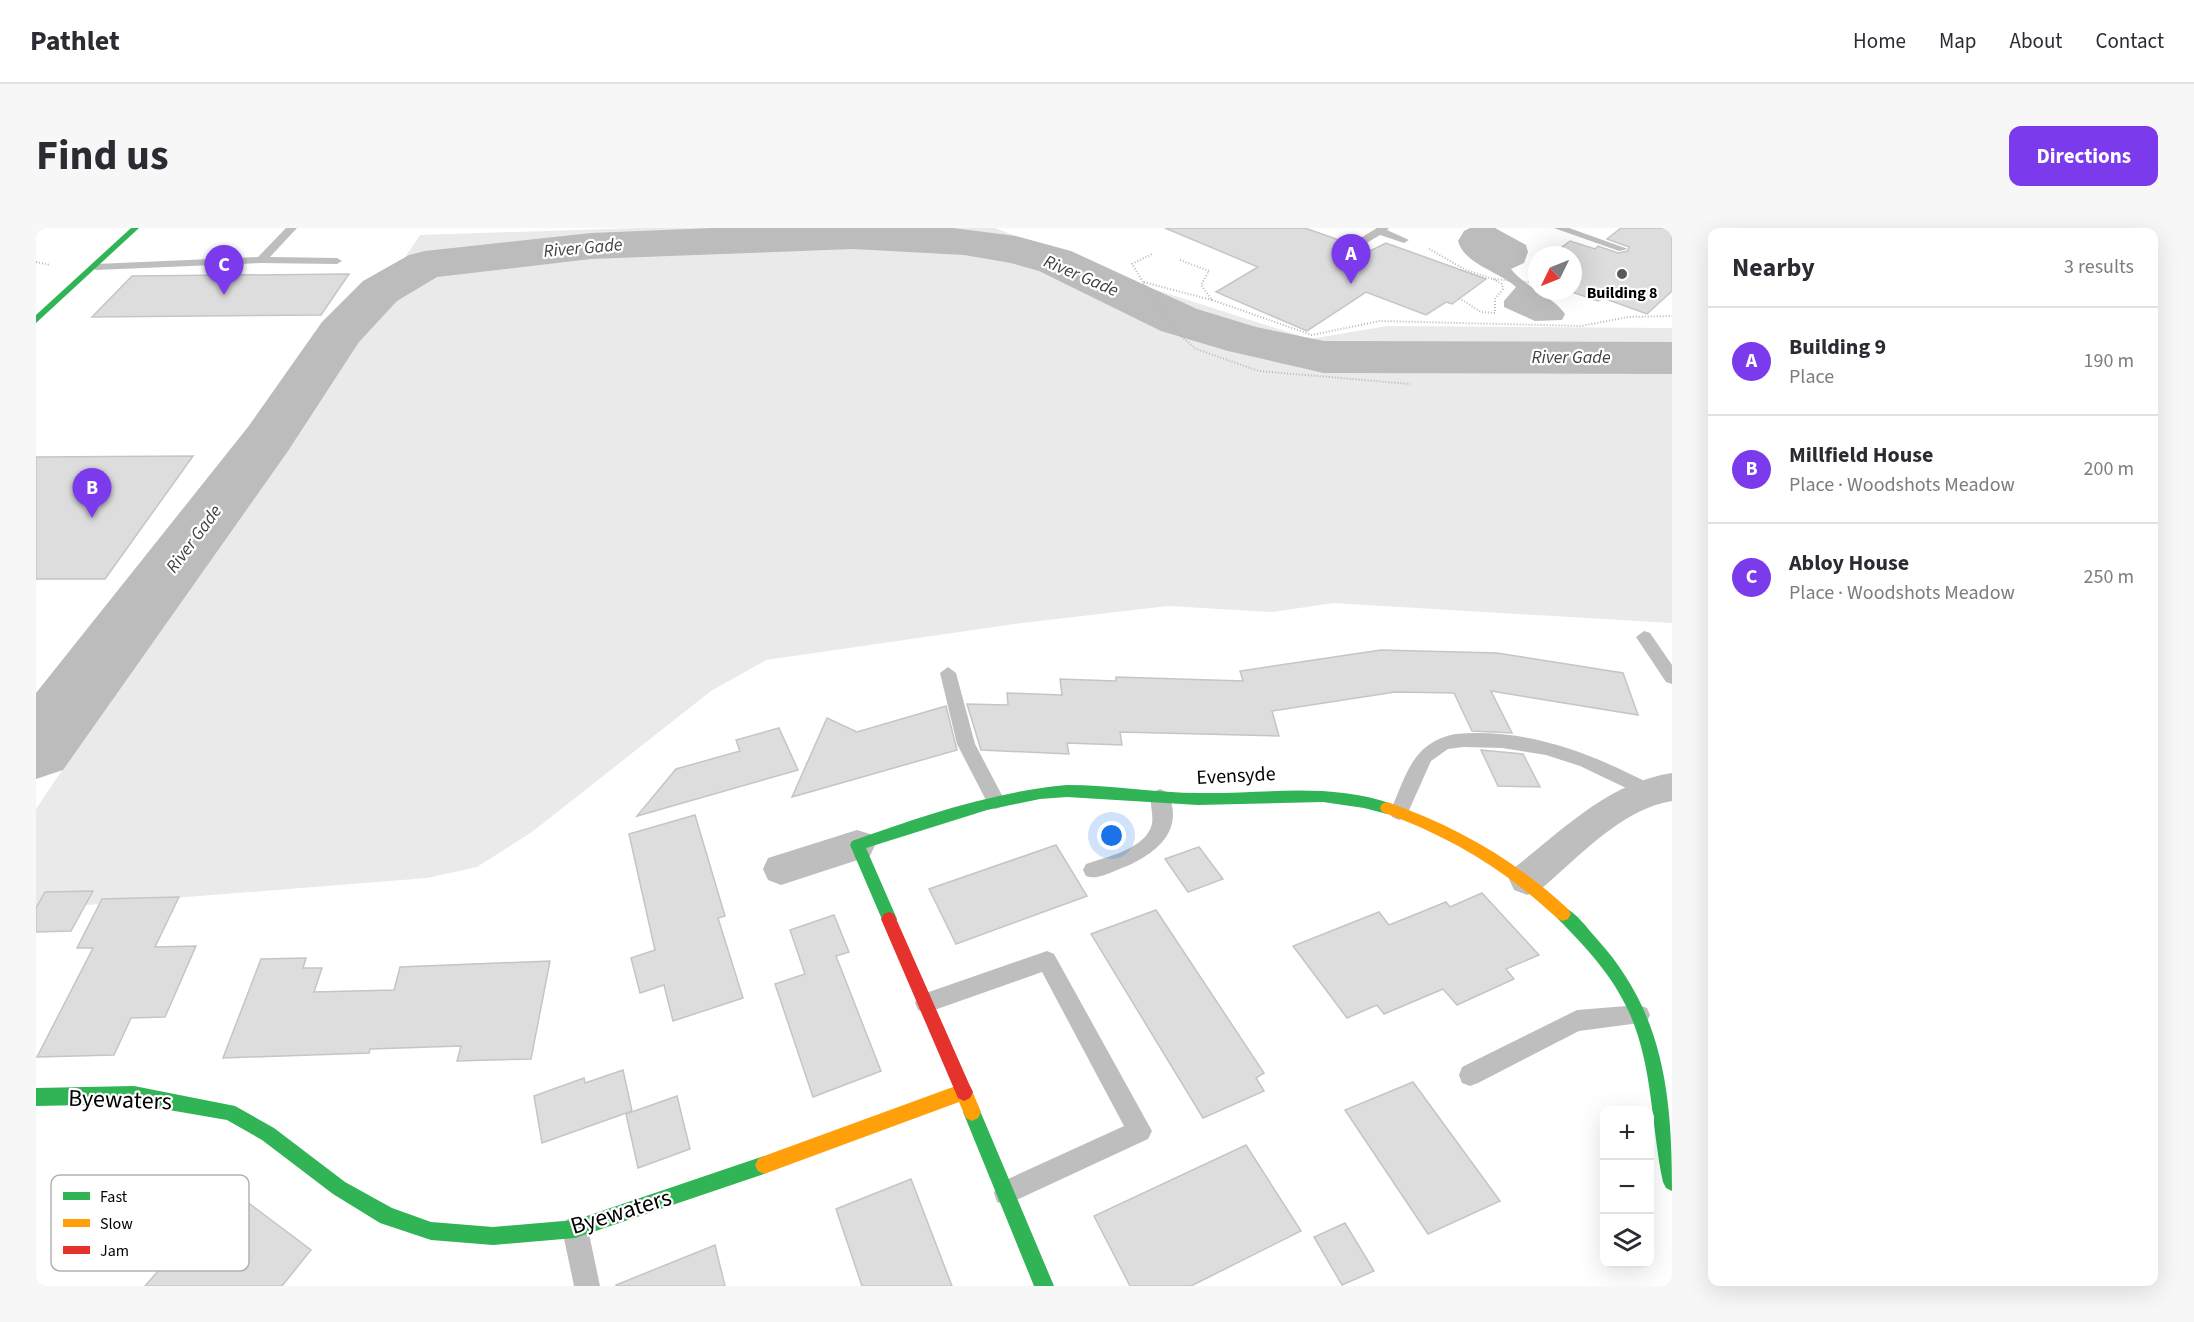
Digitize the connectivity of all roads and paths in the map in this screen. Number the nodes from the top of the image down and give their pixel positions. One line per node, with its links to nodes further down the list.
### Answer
1 (135, 228): 13 (street)
2 (292, 228): 10 (lane)
3 (1559, 228): 5 (lane)
4 (1382, 230): 6 (lane); 7 (lane)
5 (1581, 231): 8 (lane)
6 (1404, 240): 14 (path)
7 (1361, 242)
8 (1623, 249)
9 (1152, 254): 15 (path)
10 (261, 260): 12 (lane); 13 (lane)
11 (1180, 260): 18 (path)
12 (337, 261)
13 (96, 267): 20 (street)
14 (1493, 279): 16 (path); 17 (path)
15 (1143, 282): 18 (path); 21 (path)
16 (1528, 282)
17 (1459, 298)
18 (1212, 300): 19 (path)
19 (1672, 316)
20 (36, 320)
21 (1410, 384)
22 (1644, 637): 24 (lane)
23 (948, 673): 27 (lane)
24 (1672, 678)
25 (1660, 789): 28 (lane); 32 (street)
26 (1160, 797): 27 (street, Evensyde); 28 (street, Evensyde); 31 (lane)
27 (996, 801): 29 (street, Evensyde)
28 (1399, 812): 32 (street, Evensyde)
29 (857, 845): 30 (street); 33 (street)
30 (781, 868)
31 (1093, 870)
32 (1527, 879): 34 (street, Evensyde)
33 (926, 1003): 36 (street); 39 (lane)
34 (1639, 1015): 35 (lane); 38 (street, Evensyde)
35 (1470, 1076)
36 (964, 1092): 39 (street); 40 (street, Byewaters)
37 (36, 1097): 40 (street, Byewaters)
38 (1672, 1182)
39 (1006, 1193): 42 (street)
40 (575, 1229): 41 (lane)
41 (587, 1286)
42 (1044, 1286)

